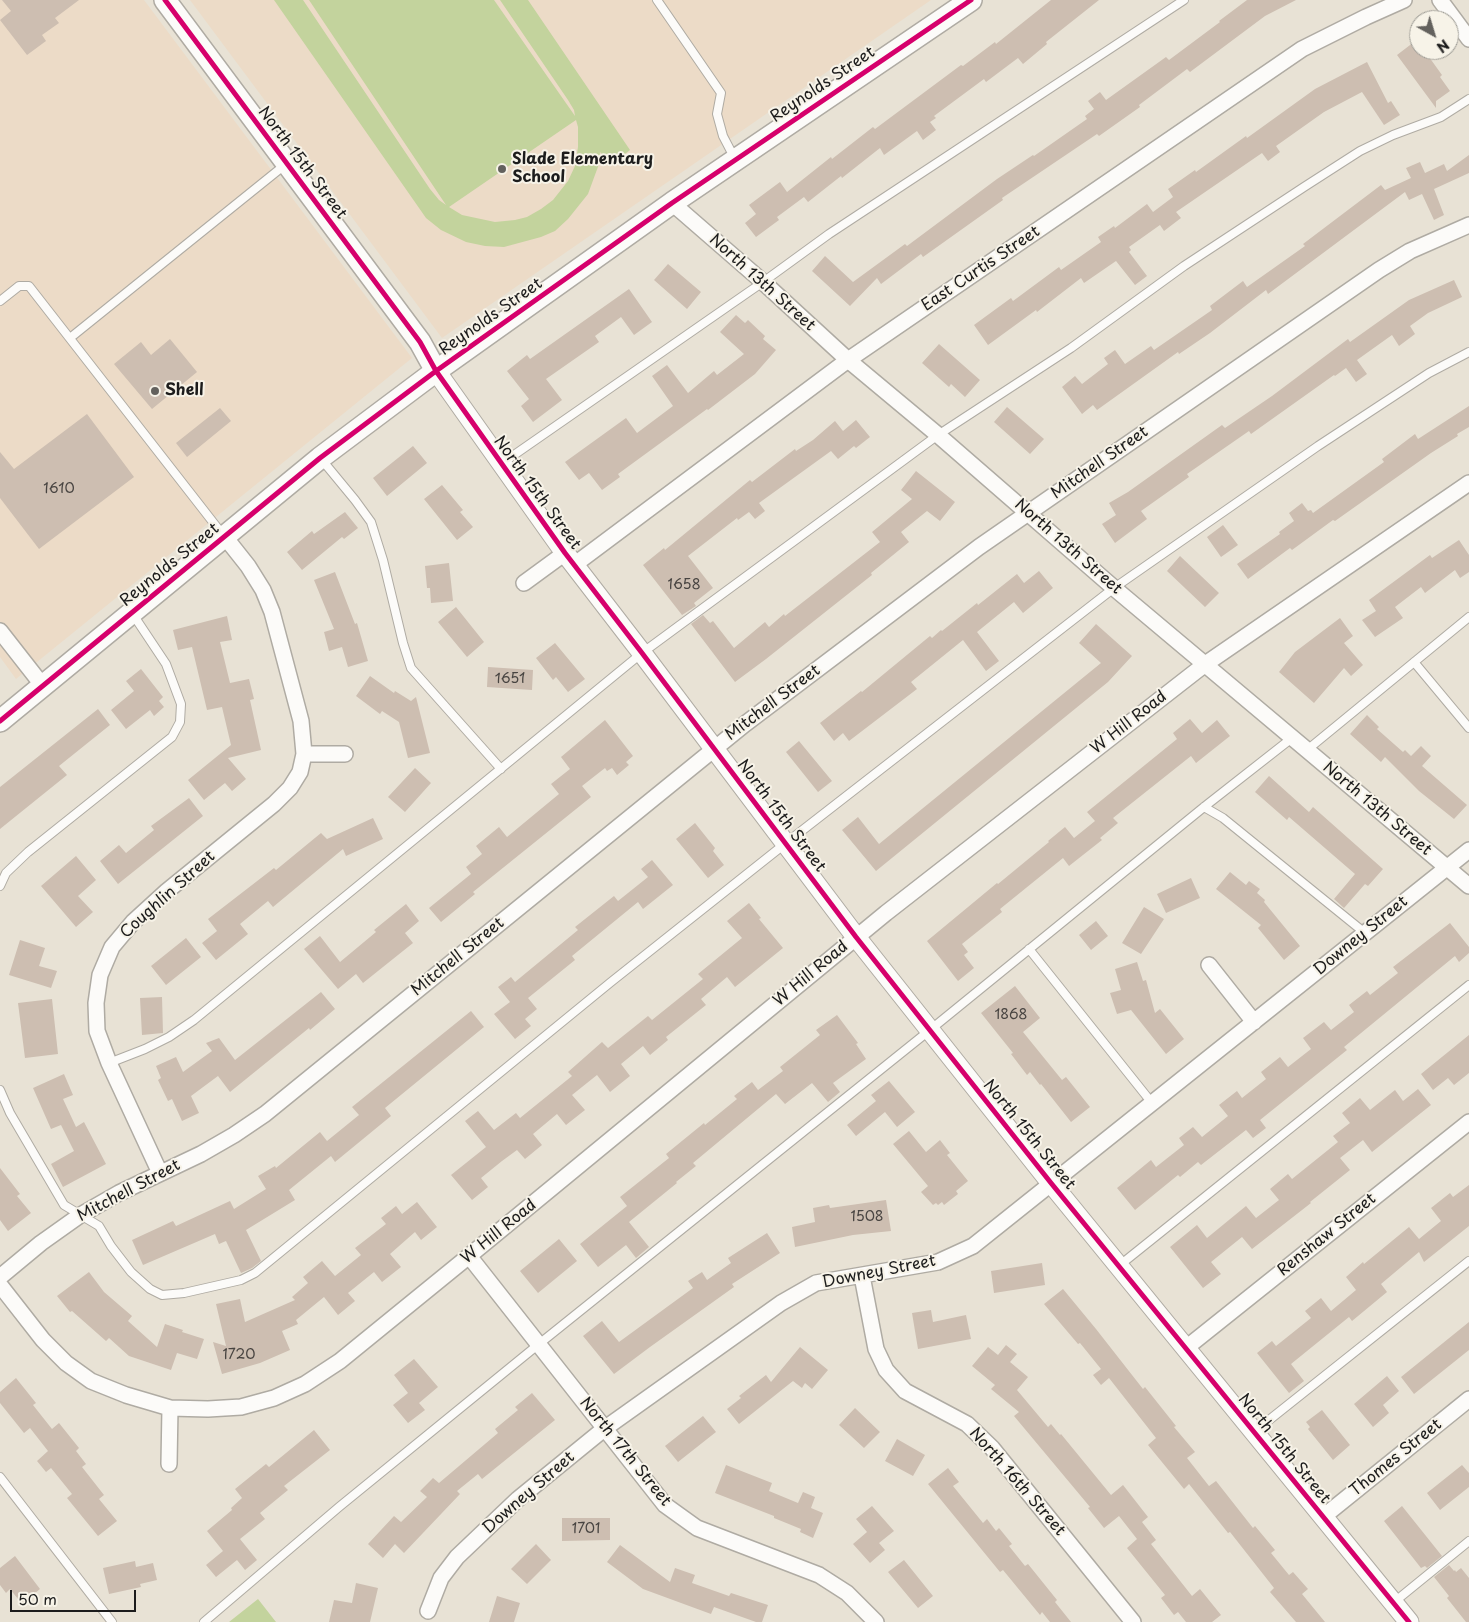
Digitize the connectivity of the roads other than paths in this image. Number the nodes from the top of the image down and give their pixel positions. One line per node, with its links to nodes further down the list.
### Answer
1 (165, 0): 10 (main road, North 15th Street)
2 (657, 0): 9 (lane)
3 (971, 0): 9 (main road, Reynolds Street)
4 (1184, 0): 13 (lane)
5 (1404, 0): 17 (street, East Curtis Street)
6 (1440, 0): 7 (street)
7 (1469, 40)
8 (1469, 98): 19 (lane)
9 (736, 160): 11 (main road, Reynolds Street)
10 (288, 163): 15 (lane); 18 (main road, North 15th Street)
11 (672, 203): 13 (street, North 13th Street); 18 (main road, Reynolds Street)
12 (1469, 225): 23 (street, Mitchell Street)
13 (763, 282): 17 (street, North 13th Street); 21 (lane)
14 (0, 301): 15 (lane)
15 (70, 338): 24 (lane)
16 (1469, 352): 27 (lane)
17 (848, 360): 19 (street, North 13th Street); 25 (street, East Curtis Street)
18 (436, 371): 20 (main road, Reynolds Street); 21 (street, North 15th Street)
19 (938, 435): 23 (street, North 13th Street); 31 (lane)
20 (320, 458): 24 (main road, Reynolds Street); 42 (lane)
21 (501, 464): 25 (street, North 15th Street)
22 (1469, 483): 33 (street, W Hill Road)
23 (1028, 512): 27 (street, North 13th Street); 38 (street, Mitchell Street)
24 (225, 537): 28 (main road, Reynolds Street); 40 (street, Coughlin Street)
25 (569, 559): 26 (street, North 15th Street); 31 (street, North 15th Street)
26 (524, 583)
27 (1114, 588): 33 (street, North 13th Street); 44 (lane)
28 (132, 613): 34 (main road, Reynolds Street); 47 (lane)
29 (1469, 617): 32 (lane)
30 (0, 631): 34 (street)
31 (642, 653): 38 (street, North 15th Street); 42 (lane)
32 (1414, 662): 36 (lane); 39 (lane)
33 (1204, 664): 37 (street, North 13th Street); 50 (street, W Hill Road)
34 (42, 686): 35 (main road, Reynolds Street)
35 (0, 721)
36 (1469, 728)
37 (1292, 738): 39 (street, North 13th Street); 43 (lane)
38 (714, 749): 44 (street, North 15th Street); 60 (street, Mitchell Street)
39 (1307, 750): 46 (street, North 13th Street)
40 (304, 754): 41 (street); 56 (street, Coughlin Street)
41 (345, 754)
42 (501, 769): 56 (lane)
43 (1204, 807): 49 (lane); 51 (lane)
44 (786, 843): 50 (street, North 15th Street); 62 (lane)
45 (1469, 850): 46 (street, Downey Street)
46 (1447, 867): 48 (street, North 13th Street); 49 (street, Downey Street)
47 (0, 886)
48 (1469, 886)
49 (1364, 933): 54 (street, Downey Street)
50 (856, 937): 55 (street, North 15th Street); 63 (street, W Hill Road)
51 (1029, 950): 55 (lane); 58 (lane)
52 (1209, 965): 54 (street)
53 (1469, 985): 65 (lane)
54 (1254, 1022): 58 (street, Downey Street)
55 (930, 1030): 61 (street, North 15th Street); 69 (lane)
56 (109, 1063): 60 (street, Coughlin Street)
57 (0, 1090): 62 (lane)
58 (1152, 1103): 61 (street, Downey Street)
59 (1469, 1122): 70 (street, Renshaw Street)
60 (160, 1173): 62 (street, Mitchell Street)
61 (1052, 1183): 65 (street, North 15th Street); 67 (street, Downey Street)
62 (79, 1216): 66 (street, Mitchell Street)
63 (469, 1256): 69 (street, North 17th Street); 72 (street, W Hill Road)
64 (1469, 1261): 74 (lane)
65 (1119, 1266): 70 (street, North 15th Street)
66 (0, 1276)
67 (862, 1276): 73 (street, Downey Street); 84 (street, North 16th Street)
68 (0, 1285): 72 (street, W Hill Road)
69 (538, 1344): 73 (street, North 17th Street); 82 (lane)
70 (1186, 1348): 74 (street, North 15th Street)
71 (1469, 1399): 77 (street, Thomes Street)
72 (170, 1408): 75 (street)
73 (604, 1428): 80 (street, Downey Street); 83 (street, North 17th Street)
74 (1254, 1432): 77 (street, North 15th Street)
75 (169, 1464)
76 (0, 1477): 81 (lane)
77 (1323, 1517): 79 (street, North 15th Street)
78 (1469, 1540): 79 (lane)
79 (1393, 1603): 85 (street, North 15th Street)
80 (428, 1611)
81 (112, 1622)
82 (204, 1622)
83 (876, 1622)
84 (1133, 1622)
85 (1409, 1622)

